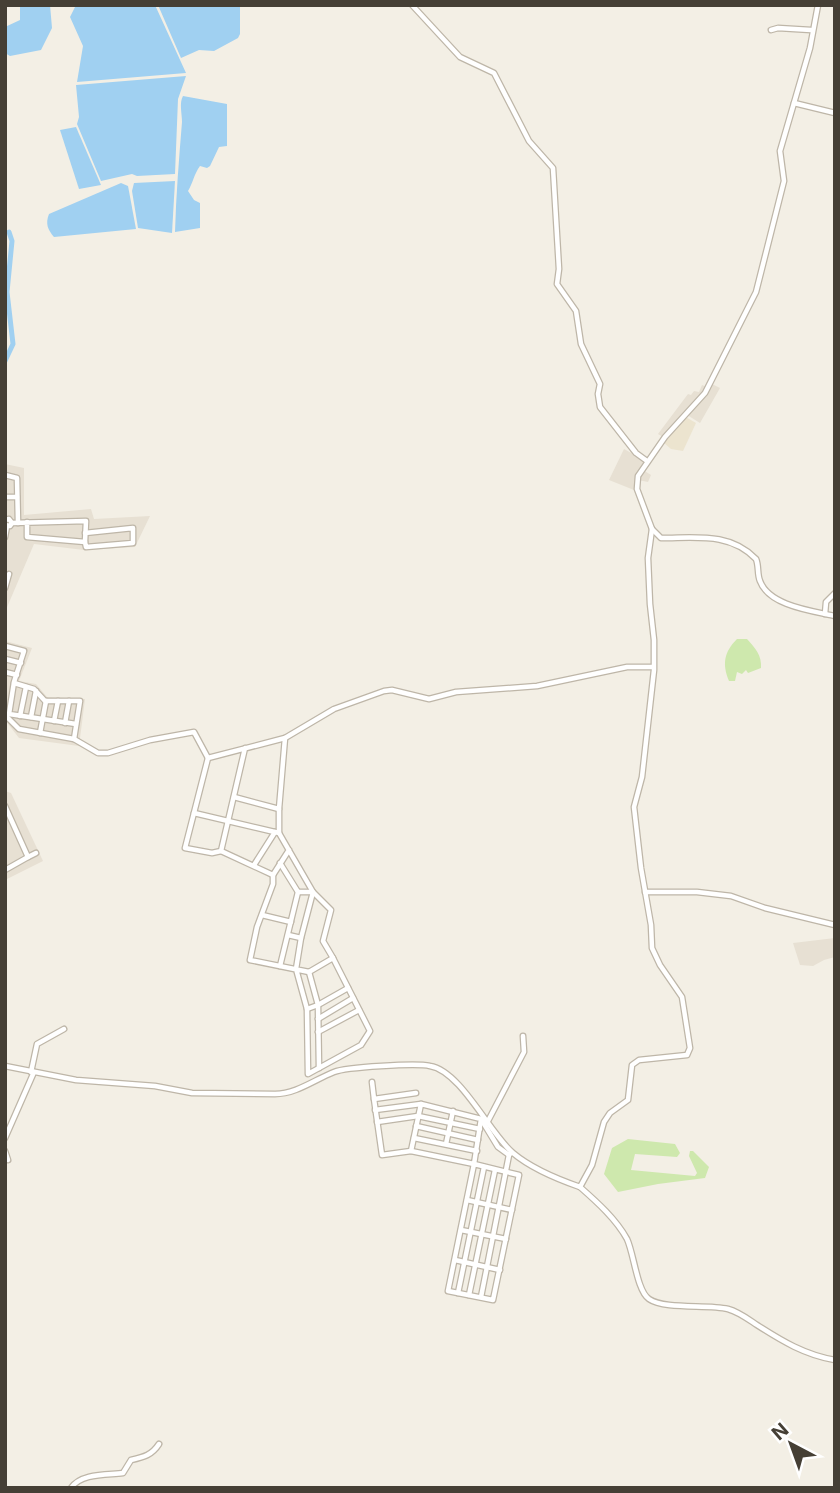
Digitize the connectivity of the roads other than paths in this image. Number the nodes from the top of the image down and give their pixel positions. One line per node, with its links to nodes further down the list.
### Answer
1 (412, 5): 7 (street)
2 (818, 5): 4 (street)
3 (771, 30): 4 (street)
4 (812, 30): 5 (street)
5 (794, 103): 6 (street); 7 (street)
6 (835, 113)
7 (647, 461): 13 (street)
8 (5, 475): 10 (street)
9 (5, 497): 10 (street)
10 (17, 497): 12 (street)
11 (27, 522): 12 (street); 14 (street); 17 (street)
12 (10, 523): 15 (street)
13 (652, 528): 16 (street); 18 (street)
14 (85, 534): 17 (street); 17 (street)
15 (5, 537)
16 (661, 538): 18 (street); 22 (street)
17 (85, 542)
18 (649, 558): 27 (street)
19 (10, 574): 20 (street)
20 (5, 588)
21 (835, 593): 22 (street)
22 (825, 614): 23 (street)
23 (835, 616)
24 (5, 646): 26 (street)
25 (5, 659): 26 (street)
26 (21, 663): 29 (street)
27 (653, 667): 44 (street); 64 (street)
28 (5, 672): 29 (street)
29 (17, 675): 30 (street)
30 (14, 683): 31 (street); 37 (street)
31 (26, 687): 32 (street); 37 (street)
32 (36, 691): 33 (street); 38 (street)
33 (46, 701): 34 (street); 39 (street)
34 (58, 701): 35 (street); 40 (street)
35 (69, 701): 41 (street); 42 (street)
36 (5, 715): 43 (street)
37 (20, 716): 38 (street)
38 (31, 717): 39 (street)
39 (43, 719): 40 (street); 43 (street)
40 (54, 721): 41 (street)
41 (65, 723): 42 (street)
42 (76, 724): 45 (street)
43 (40, 733): 45 (street)
44 (285, 738): 46 (street); 50 (street)
45 (74, 739): 47 (street)
46 (245, 748): 47 (street); 48 (street)
47 (208, 758): 51 (street)
48 (234, 797): 50 (street); 52 (street)
49 (5, 806): 57 (street)
50 (279, 809): 53 (street)
51 (194, 813): 52 (street); 54 (street)
52 (228, 821): 53 (street); 54 (street)
53 (277, 832): 55 (street); 59 (street)
54 (221, 850): 59 (street)
55 (289, 850): 58 (street); 63 (street)
56 (36, 853): 57 (street)
57 (28, 857): 60 (street)
58 (280, 863): 61 (street); 62 (street)
59 (254, 865): 61 (street)
60 (6, 868)
61 (273, 875): 65 (street)
62 (298, 892): 63 (street); 66 (street)
63 (313, 892): 69 (street); 70 (street)
64 (645, 892): 67 (street); 115 (street)
65 (262, 915): 66 (street); 71 (street)
66 (291, 922): 68 (street)
67 (835, 925)
68 (288, 935): 69 (street); 71 (street)
69 (301, 938): 72 (street)
70 (332, 958): 73 (street); 74 (street)
71 (280, 966): 72 (street)
72 (296, 969): 73 (street); 77 (street)
73 (309, 972): 76 (street)
74 (348, 988): 75 (street); 76 (street)
75 (354, 998): 78 (street); 79 (street)
76 (318, 1005): 77 (street); 79 (street)
77 (307, 1009): 86 (street)
78 (359, 1010): 81 (street); 84 (street)
79 (318, 1019): 81 (street)
80 (64, 1029): 85 (street)
81 (318, 1032): 84 (street)
82 (523, 1036): 96 (street)
83 (5, 1066): 85 (street)
84 (319, 1068): 86 (street)
85 (32, 1072): 88 (street); 102 (street)
86 (308, 1074): 88 (street)
87 (372, 1082): 90 (street)
88 (308, 1084): 96 (street)
89 (416, 1093): 90 (street)
90 (374, 1099): 92 (street)
91 (421, 1104): 92 (street); 93 (street); 94 (street)
92 (375, 1110): 97 (street)
93 (453, 1111): 95 (street); 98 (street)
94 (418, 1116): 97 (street); 98 (street); 99 (street)
95 (481, 1119): 100 (street); 109 (street)
96 (488, 1121): 109 (street)
97 (377, 1122): 108 (street)
98 (451, 1122): 100 (street); 101 (street)
99 (416, 1126): 101 (street); 103 (street)
100 (480, 1129): 104 (street)
101 (448, 1133): 104 (street); 105 (street)
102 (5, 1138)
103 (414, 1138): 105 (street); 108 (street)
104 (478, 1140): 107 (street)
105 (446, 1145): 107 (street)
106 (5, 1151): 110 (street)
107 (477, 1151): 111 (street)
108 (411, 1152): 111 (street)
109 (510, 1154): 114 (street); 115 (street)
110 (8, 1160)
111 (474, 1164): 112 (street); 116 (street)
112 (484, 1167): 113 (street); 117 (street)
113 (495, 1170): 114 (street); 118 (street)
114 (505, 1172): 119 (street); 120 (street)
115 (580, 1188): 134 (street)
116 (467, 1200): 117 (street); 121 (street)
117 (477, 1202): 118 (street); 122 (street)
118 (488, 1205): 119 (street); 123 (street)
119 (499, 1207): 120 (street); 124 (street)
120 (512, 1210): 125 (street)
121 (461, 1230): 122 (street); 126 (street)
122 (471, 1232): 123 (street); 127 (street)
123 (482, 1234): 124 (street); 128 (street)
124 (494, 1236): 125 (street); 129 (street)
125 (506, 1239): 130 (street)
126 (455, 1260): 127 (street); 131 (street)
127 (465, 1262): 128 (street); 131 (street)
128 (475, 1264): 129 (street); 132 (street)
129 (487, 1267): 130 (street); 133 (street)
130 (499, 1270): 133 (street)
131 (458, 1293): 132 (street)
132 (469, 1295): 133 (street)
133 (481, 1297)
134 (835, 1360)
135 (159, 1444): 136 (street)
136 (71, 1488)

